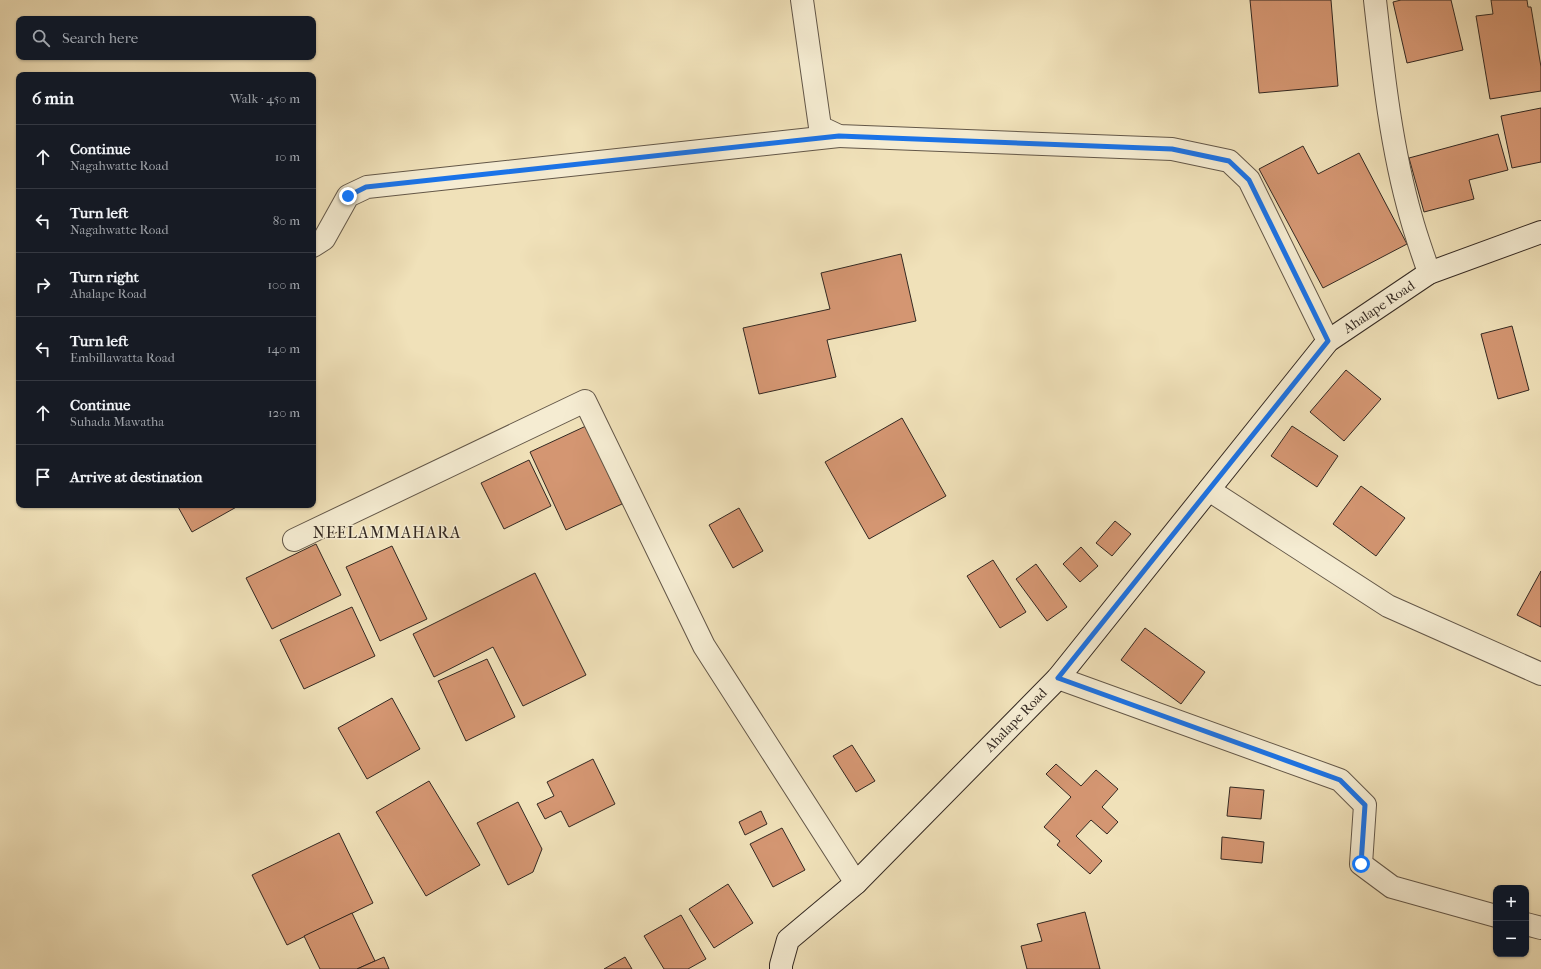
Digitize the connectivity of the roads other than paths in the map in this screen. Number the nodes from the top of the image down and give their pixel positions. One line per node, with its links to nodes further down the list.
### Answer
1 (802, 0): 3 (street)
2 (1375, 0): 6 (street)
3 (839, 136): 5 (street); 7 (street)
4 (1541, 232): 6 (street, Ahalape Road)
5 (316, 244)
6 (1429, 272): 7 (street, Ahalape Road)
7 (1328, 341): 8 (street, Ahalape Road)
8 (1209, 490): 10 (street); 11 (street, Ahalape Road)
9 (294, 540): 12 (street)
10 (1541, 674)
11 (1058, 678): 12 (street, Ahalape Road); 13 (street)
12 (856, 883): 16 (street, Ahalape Road)
13 (1493, 915)
14 (1529, 925): 15 (street)
15 (1541, 928)
16 (781, 969)

